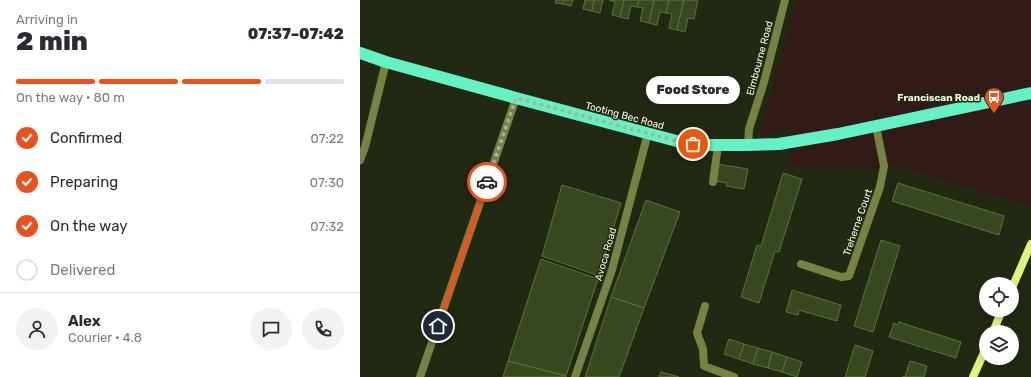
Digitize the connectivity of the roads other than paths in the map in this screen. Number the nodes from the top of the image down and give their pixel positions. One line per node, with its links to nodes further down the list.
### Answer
1 (785, 0): 9 (street, Elmbourne Road)
2 (360, 53): 3 (highway, Tooting Bec Road)
3 (386, 62): 5 (highway, Tooting Bec Road); 10 (street)
4 (1031, 93): 6 (highway, Tooting Bec Road)
5 (516, 98): 7 (highway, Tooting Bec Road); 17 (street)
6 (876, 126): 9 (highway, Tooting Bec Road); 13 (street, Treherne Court)
7 (648, 133): 8 (highway, Tooting Bec Road); 18 (street, Avoca Road)
8 (718, 145): 9 (highway, Tooting Bec Road); 11 (street)
9 (748, 145)
10 (360, 160)
11 (713, 182)
12 (1031, 244): 14 (street)
13 (801, 264)
14 (1017, 277)
15 (705, 306): 19 (street)
16 (979, 364): 20 (street)
17 (420, 377)
18 (575, 377)
19 (734, 377)
20 (973, 377)

